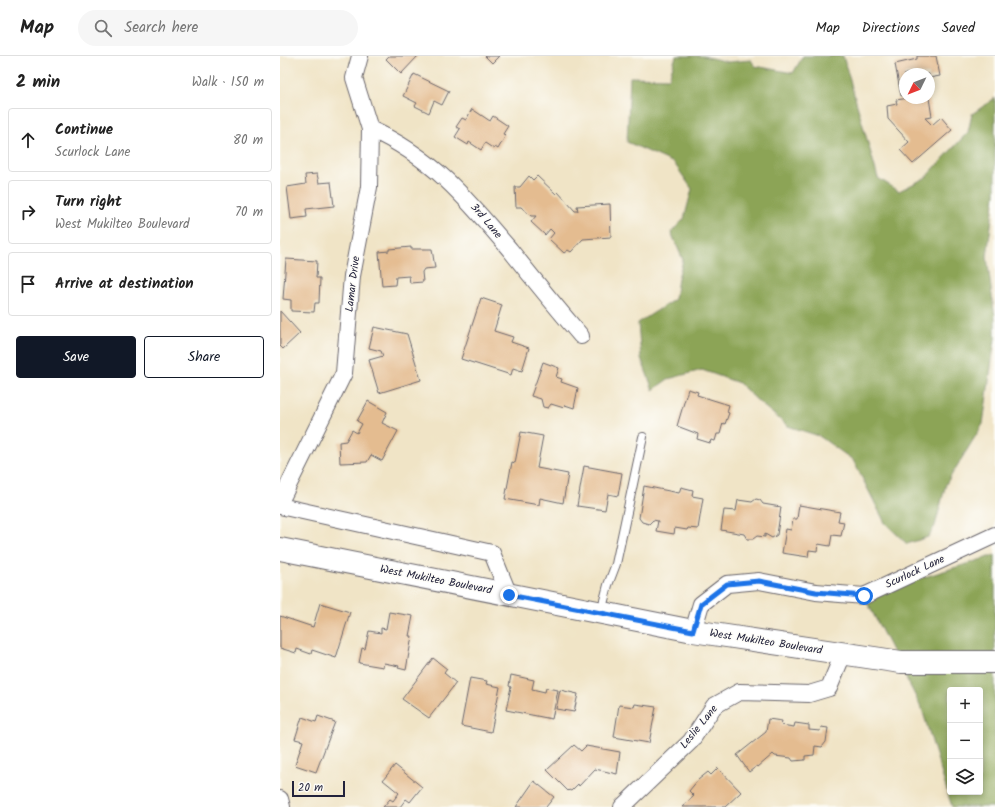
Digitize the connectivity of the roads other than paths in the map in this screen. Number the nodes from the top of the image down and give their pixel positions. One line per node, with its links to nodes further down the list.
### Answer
1 (360, 56): 2 (street, Lamar Drive)
2 (370, 129): 3 (street, 3rd Lane); 5 (street, Lamar Drive)
3 (581, 336)
4 (643, 437): 10 (lane)
5 (280, 502)
6 (280, 506): 9 (street)
7 (995, 535): 11 (street, Scurlock Lane)
8 (280, 549): 9 (main road, West Mukilteo Boulevard)
9 (509, 595): 10 (main road, West Mukilteo Boulevard)
10 (600, 613): 11 (main road, West Mukilteo Boulevard)
11 (693, 631): 12 (main road, West Mukilteo Boulevard)
12 (843, 654): 13 (main road, West Mukilteo Boulevard); 16 (street, Leslie Lane)
13 (995, 662)
14 (280, 799): 15 (street)
15 (282, 807)
16 (622, 807)

